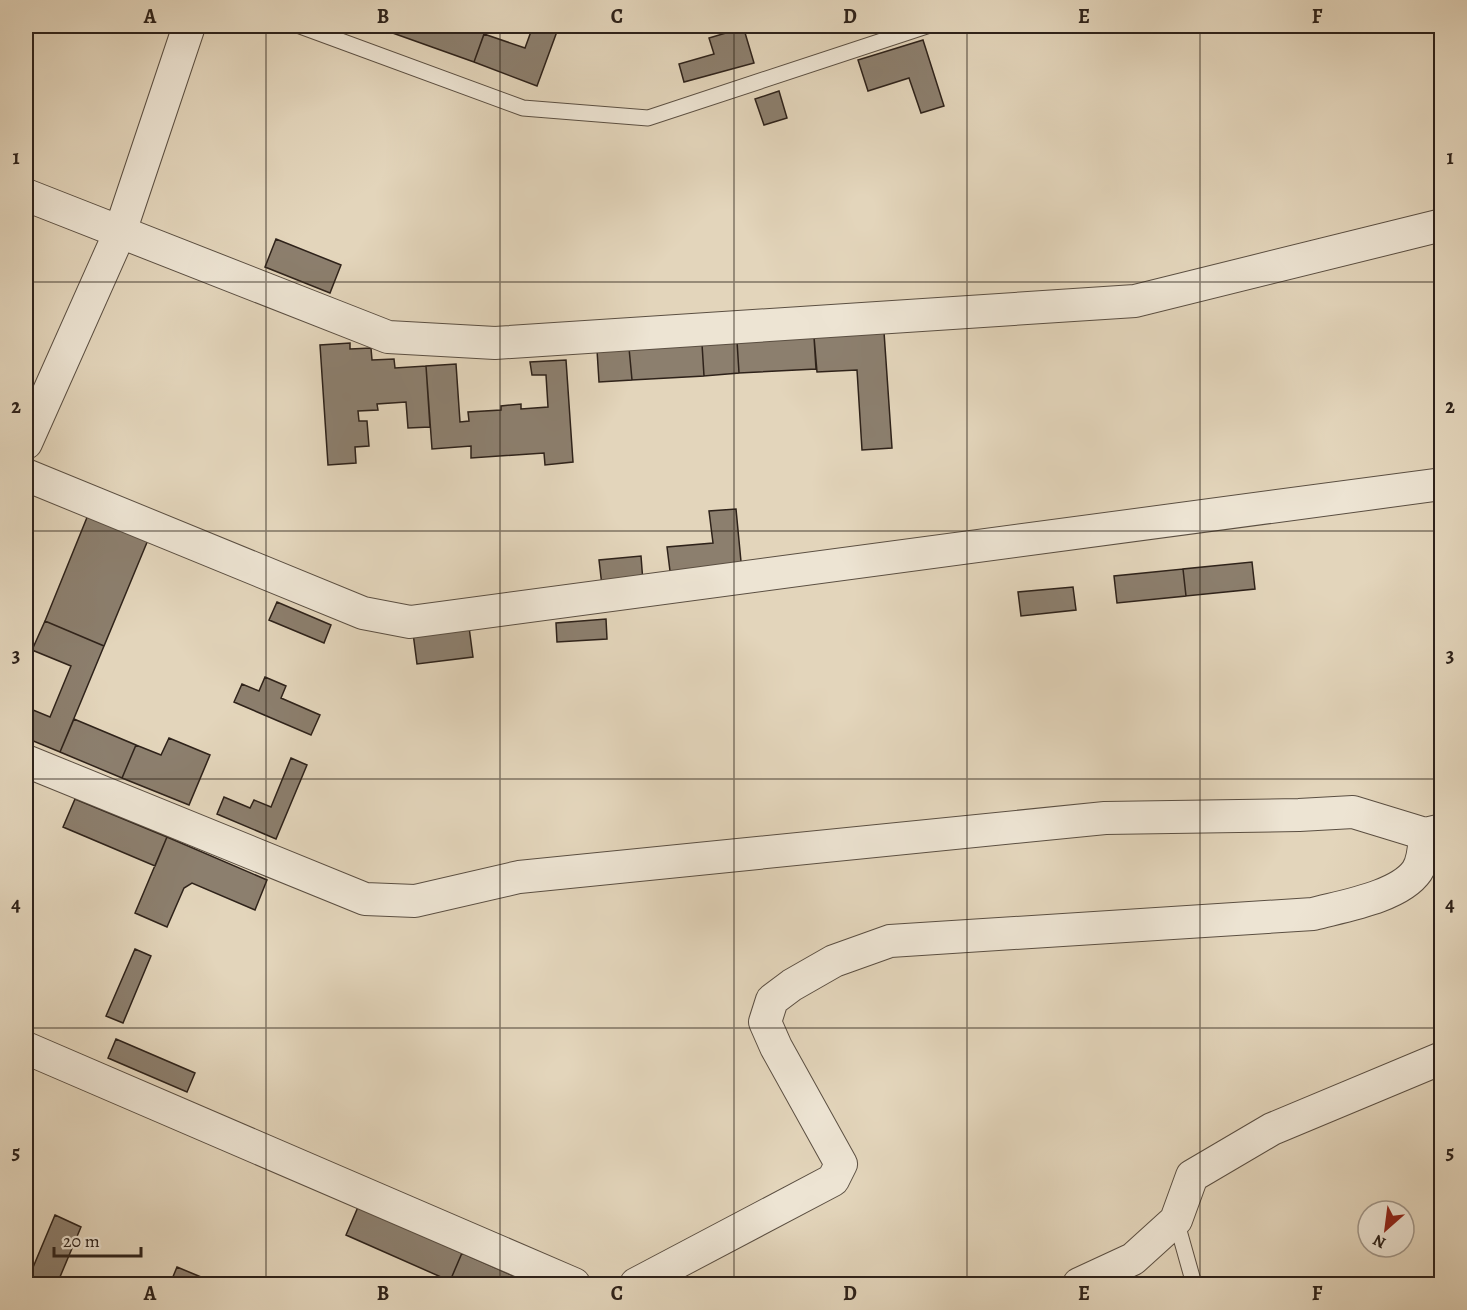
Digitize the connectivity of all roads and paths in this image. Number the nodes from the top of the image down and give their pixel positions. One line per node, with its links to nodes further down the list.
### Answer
1 (189, 26): 6 (street)
2 (300, 26): 3 (lane)
3 (927, 26)
4 (26, 195): 6 (street)
5 (1442, 225): 6 (street)
6 (120, 232): 7 (street)
7 (26, 443)
8 (26, 475): 9 (street)
9 (1442, 484)
10 (26, 761): 11 (street)
11 (1433, 832): 16 (street)
12 (26, 1048): 15 (street)
13 (1442, 1058): 14 (street)
14 (1176, 1220): 17 (street); 18 (lane)
15 (574, 1284)
16 (636, 1284)
17 (1079, 1284)
18 (1194, 1284)

